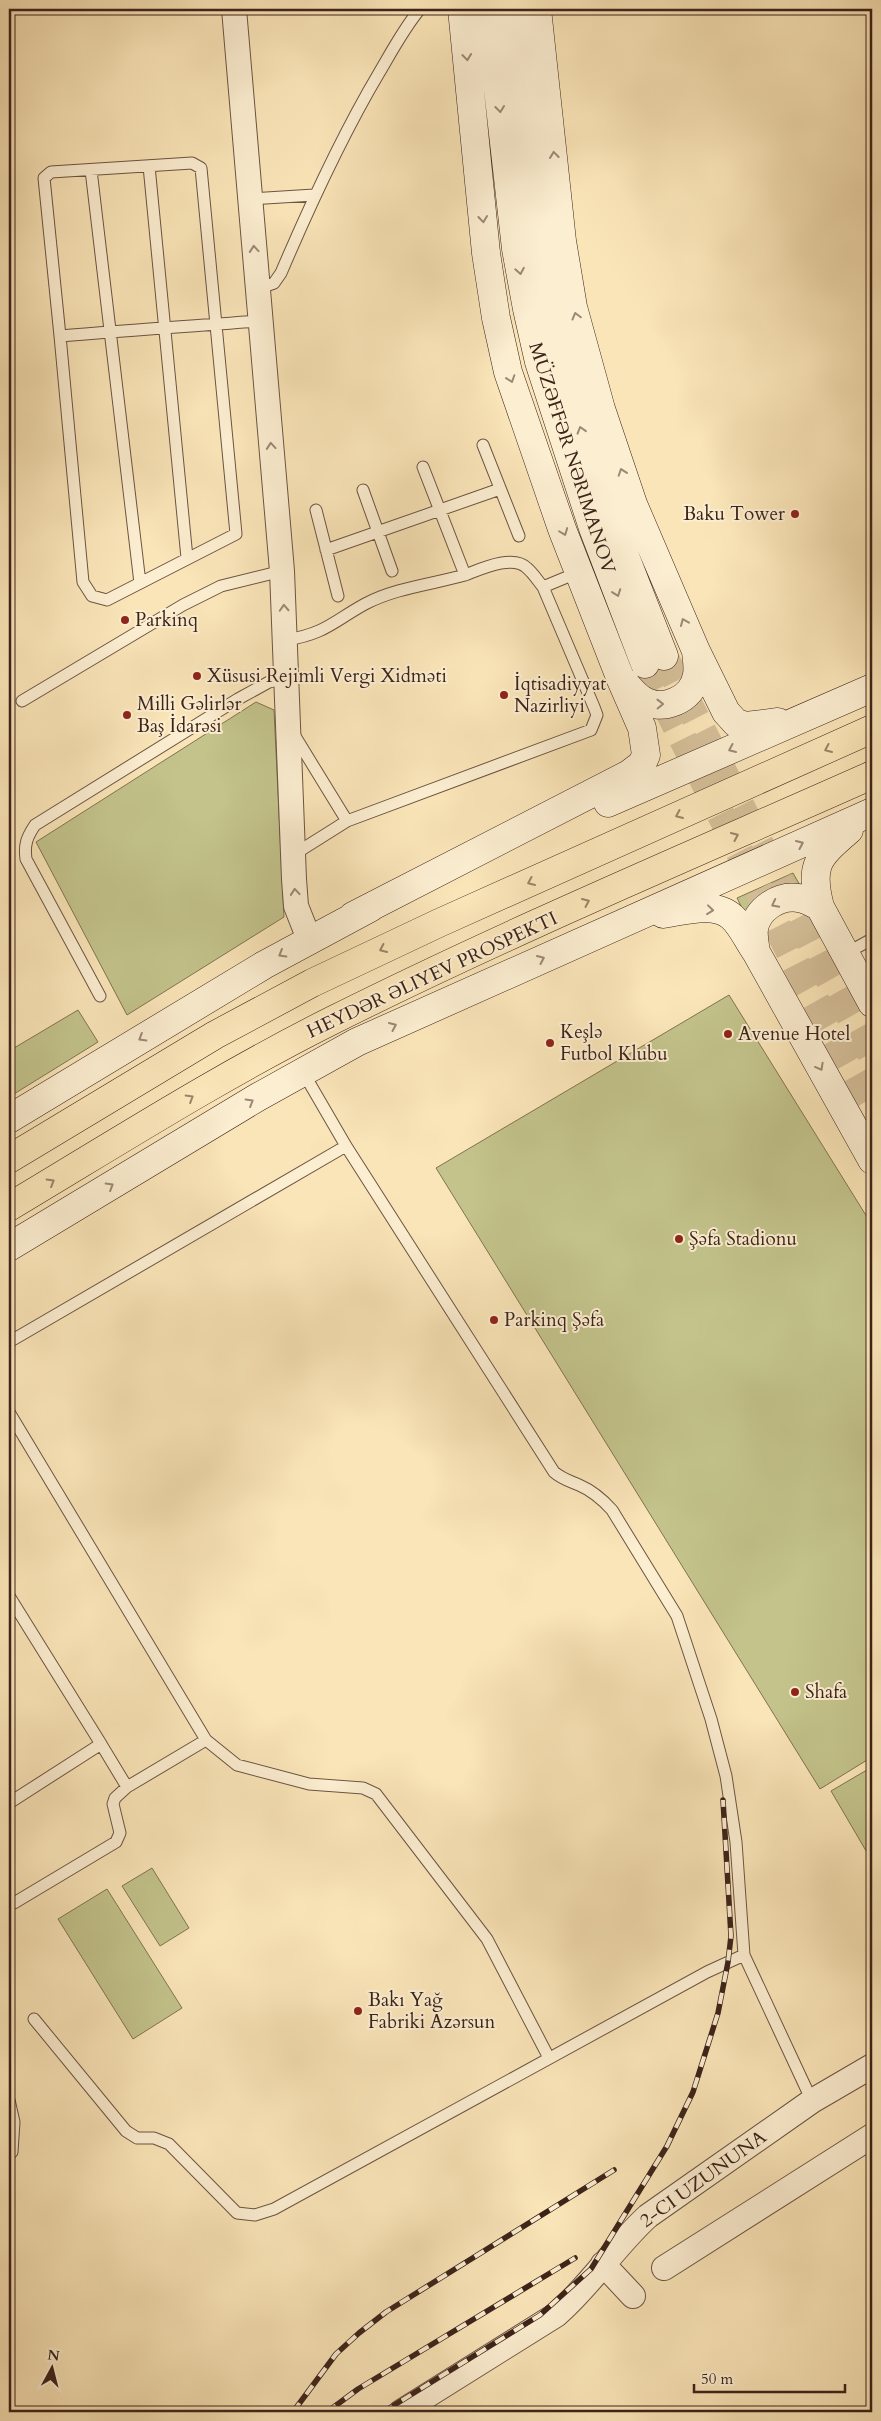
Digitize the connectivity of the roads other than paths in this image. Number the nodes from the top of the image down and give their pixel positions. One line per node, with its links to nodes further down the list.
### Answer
1 (234, 9): 10 (street)
2 (420, 9): 9 (lane)
3 (462, 9): 29 (main road, one-way to 29)
4 (489, 9): 5 (main road, MÜZƏFFƏR NƏRIMANOV, one-way to 5)
5 (511, 9)
6 (537, 9): 35 (main road, one-way to 6)
7 (149, 166): 8 (lane); 13 (lane); 14 (lane)
8 (91, 170): 15 (lane); 16 (lane)
9 (314, 195): 10 (lane); 11 (lane)
10 (250, 199): 11 (street, one-way to 10)
11 (257, 288): 12 (street)
12 (260, 321): 13 (lane); 27 (street, one-way to 12)
13 (217, 324): 14 (lane); 26 (lane)
14 (164, 328): 15 (lane); 26 (lane)
15 (109, 332): 16 (lane); 31 (lane)
16 (60, 336): 31 (lane)
17 (483, 446): 19 (lane)
18 (423, 467): 22 (lane)
19 (500, 489): 22 (lane); 24 (lane)
20 (363, 490): 23 (lane)
21 (316, 510): 25 (lane)
22 (440, 512): 23 (lane); 30 (lane)
23 (377, 533): 25 (lane); 28 (lane)
24 (519, 536)
25 (326, 550): 33 (lane)
26 (187, 558): 31 (lane)
27 (282, 571): 34 (street, one-way to 27); 39 (lane)
28 (392, 571)
29 (579, 572): 32 (lane); 37 (main road)
30 (465, 575): 32 (lane); 34 (lane)
31 (140, 583)
32 (543, 586): 45 (lane)
33 (338, 596)
34 (286, 640): 36 (street)
35 (696, 651): 37 (main road, one-way to 35); 40 (main road)
36 (288, 678): 41 (street); 55 (lane)
37 (621, 680): 48 (main road)
38 (872, 688): 40 (main road)
39 (22, 701)
40 (809, 715): 48 (main road, one-way to 48)
41 (289, 727): 45 (lane); 46 (street)
42 (872, 729): 59 (highway, one-way to 59)
43 (872, 775): 61 (highway, HEYDƏR ƏLIYEV PROSPEKTI, one-way to 43)
44 (870, 813): 47 (main road); 49 (main road, one-way to 44)
45 (347, 821): 46 (lane)
46 (293, 855): 50 (street, one-way to 46)
47 (820, 907): 52 (main road, one-way to 52); 53 (main road)
48 (352, 916): 50 (main road)
49 (627, 920): 52 (main road, one-way to 52); 56 (main road, one-way to 49)
50 (309, 939): 57 (main road, one-way to 57)
51 (872, 939): 53 (lane)
52 (756, 952): 60 (main road, one-way to 60)
53 (846, 954): 54 (main road)
54 (869, 993)
55 (100, 996)
56 (303, 1072): 58 (lane); 62 (main road, one-way to 56)
57 (9, 1119)
58 (346, 1146): 63 (lane); 71 (lane)
59 (9, 1160)
60 (872, 1160)
61 (9, 1207)
62 (9, 1247)
63 (9, 1342)
64 (9, 1412): 66 (lane)
65 (9, 1596): 67 (lane)
66 (206, 1740): 68 (lane); 73 (lane)
67 (101, 1744): 68 (lane); 69 (lane)
68 (127, 1787): 70 (lane)
69 (9, 1803)
70 (14, 1903)
71 (744, 1955): 73 (lane); 76 (lane)
72 (34, 2019): 73 (lane)
73 (549, 2058)
74 (872, 2066): 76 (street, 2-CI UZUNUNA)
75 (9, 2100): 78 (lane)
76 (812, 2101): 79 (street, 2-CI UZUNUNA)
77 (872, 2136): 80 (street)
78 (9, 2155)
79 (603, 2264): 81 (street); 82 (street, 2-CI UZUNUNA)
80 (664, 2268)
81 (633, 2296)
82 (401, 2412)

